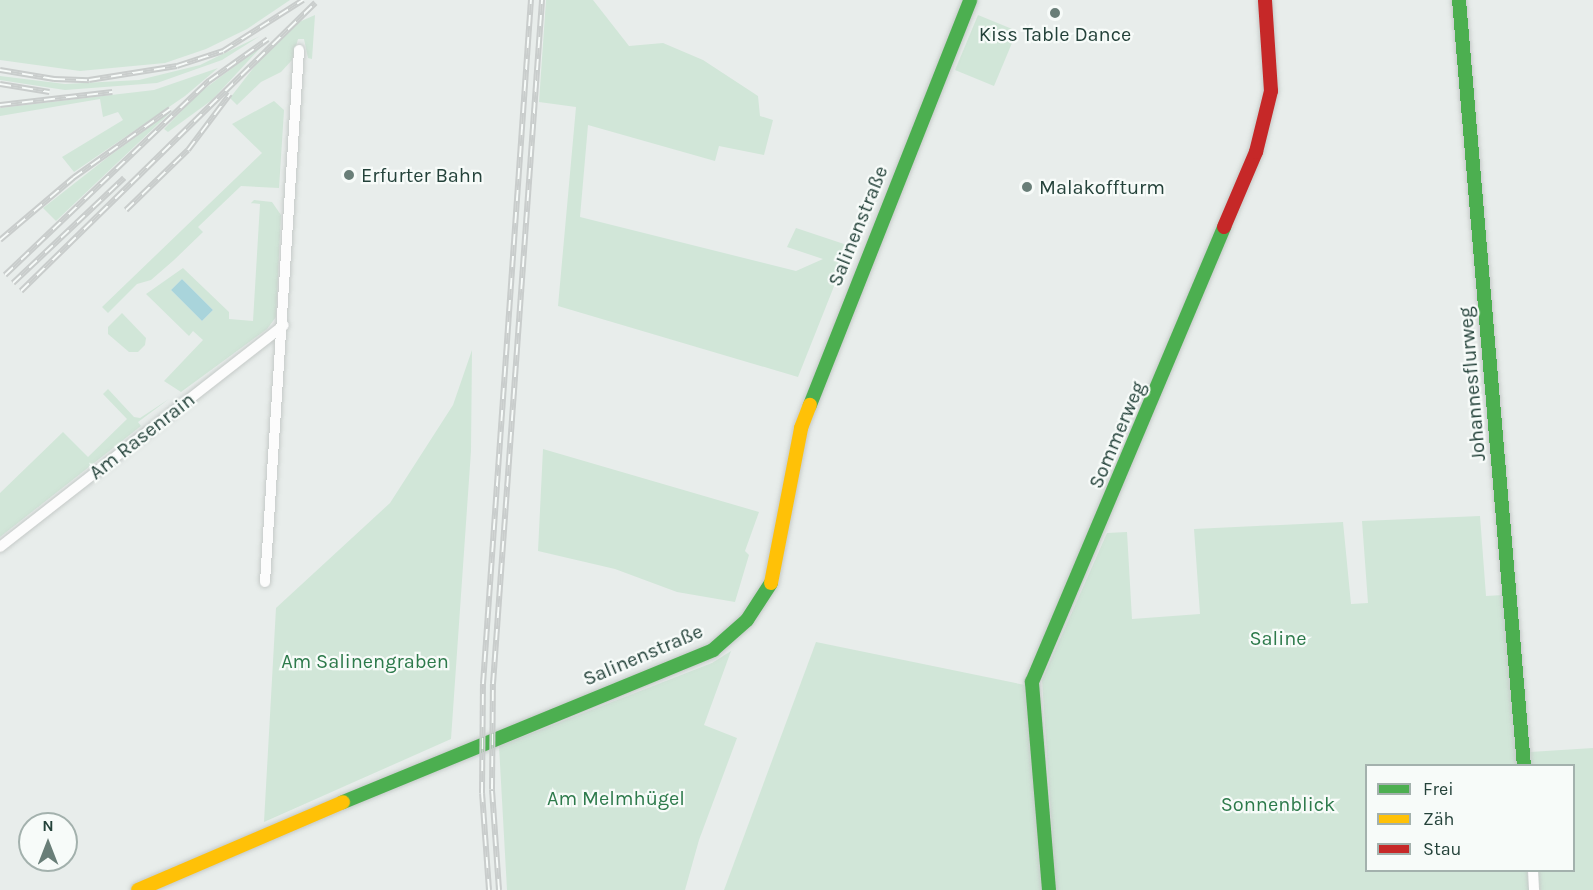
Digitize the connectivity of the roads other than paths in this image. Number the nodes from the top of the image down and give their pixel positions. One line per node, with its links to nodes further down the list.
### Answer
1 (970, 0): 10 (street, Salinenstraße)
2 (1265, 0): 11 (street, Sommerweg)
3 (1459, 0): 8 (street, Johannesflurweg)
4 (299, 50): 5 (street)
5 (284, 325): 6 (street, Am Rasenrain); 7 (street)
6 (0, 547)
7 (265, 582)
8 (1524, 764)
9 (1533, 872): 12 (street)
10 (138, 890)
11 (1049, 890)
12 (1534, 890)

